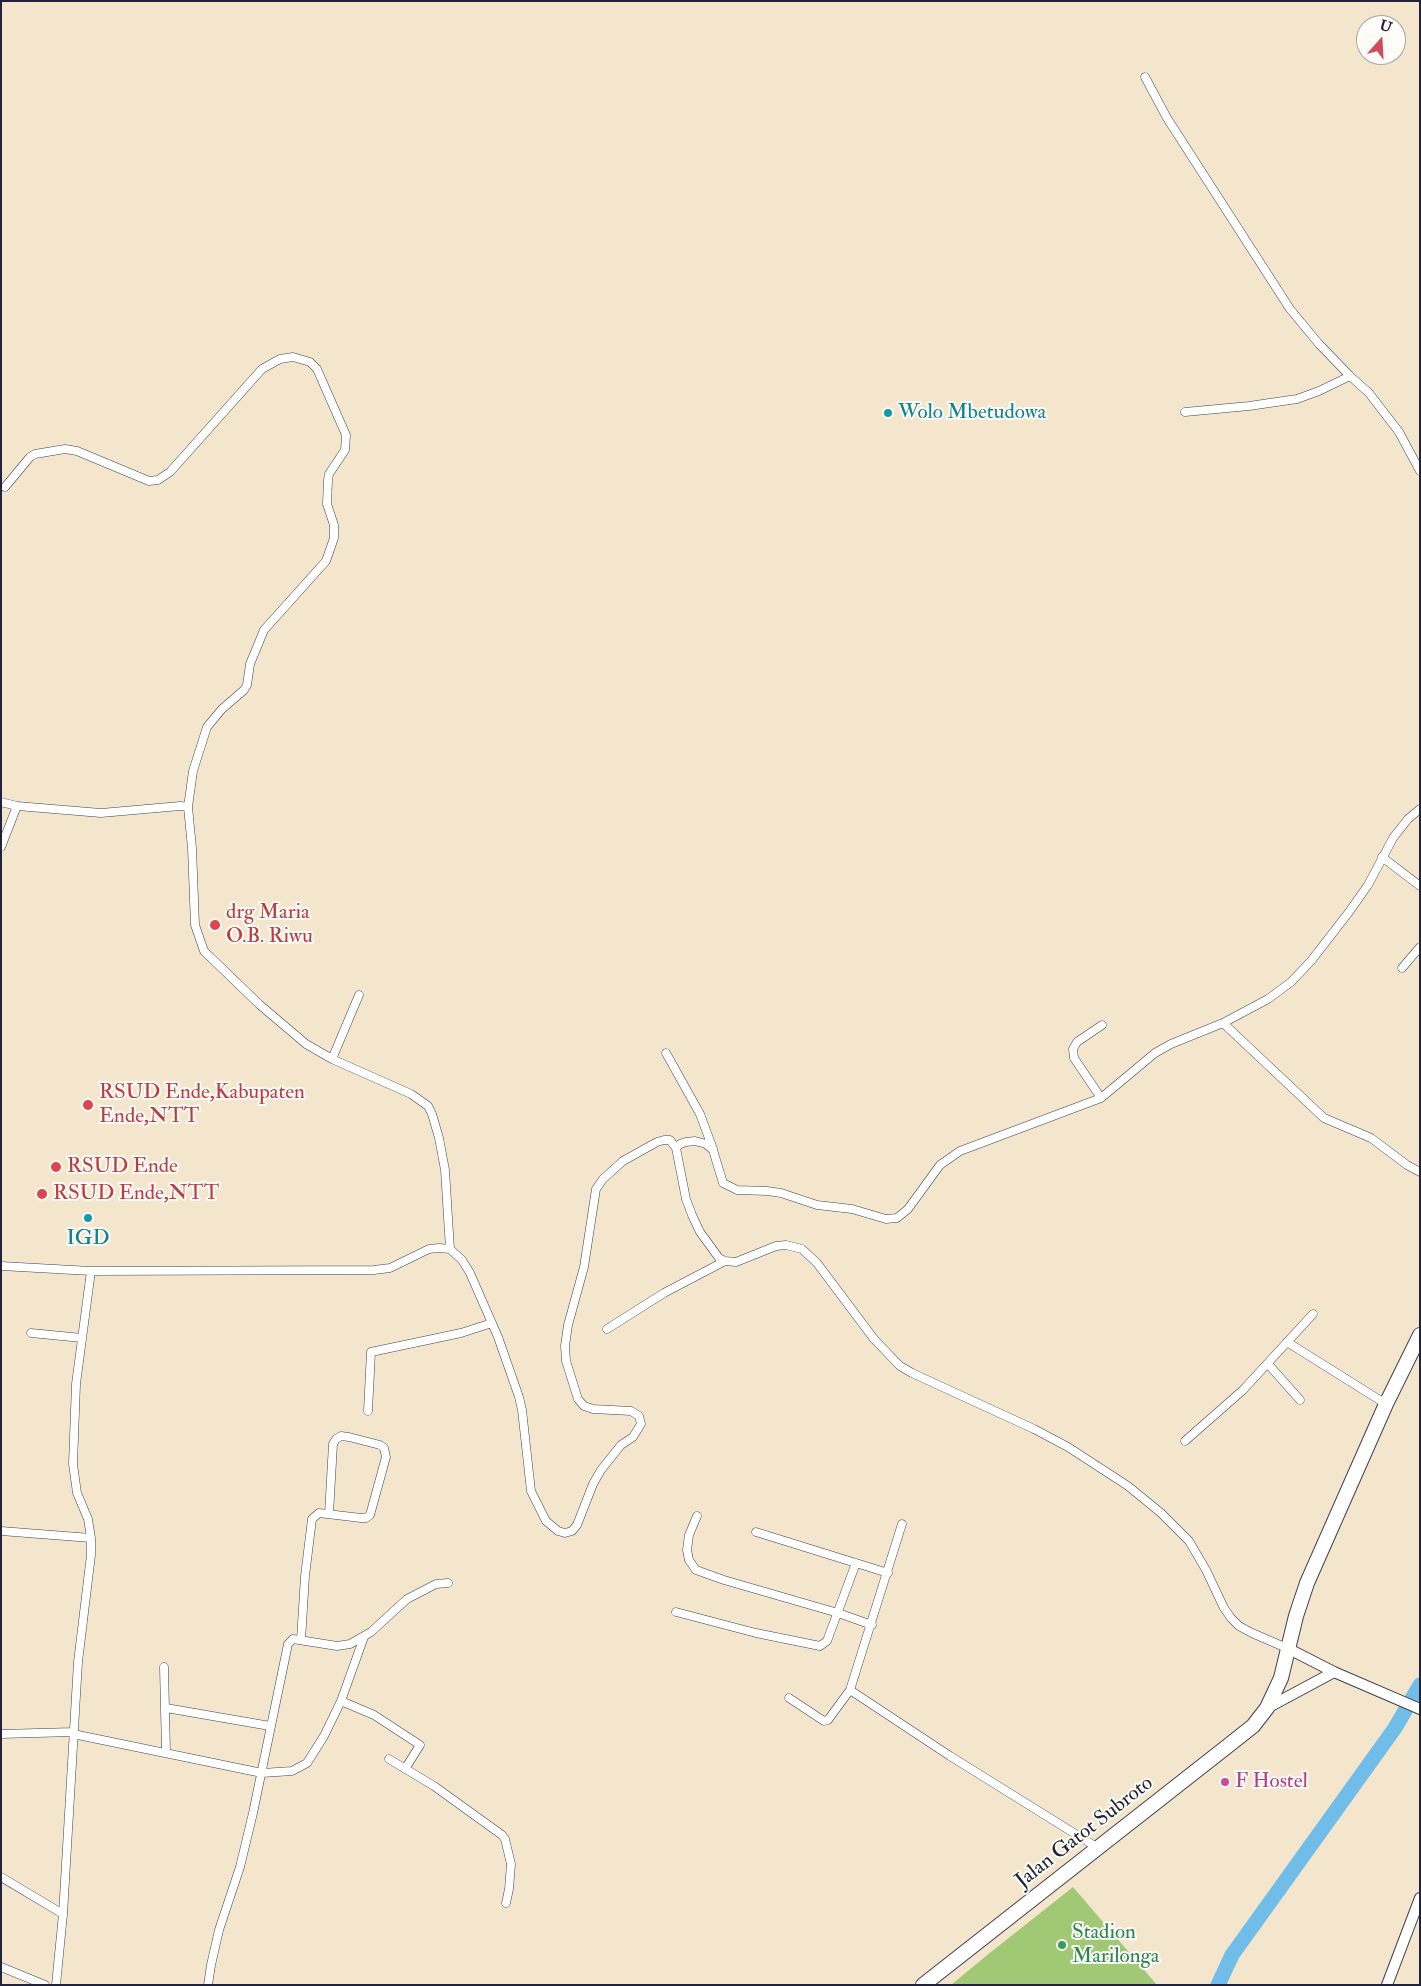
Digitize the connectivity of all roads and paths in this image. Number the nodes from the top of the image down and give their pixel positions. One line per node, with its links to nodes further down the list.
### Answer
1 (1145, 77): 2 (street)
2 (1350, 376): 3 (street); 4 (street)
3 (1184, 412)
4 (1420, 471)
5 (5, 487): 8 (street)
6 (1, 802): 7 (street)
7 (18, 806): 8 (street); 10 (street)
8 (188, 807): 19 (street)
9 (1420, 809): 11 (street)
10 (1, 847)
11 (1382, 857): 12 (street); 16 (street)
12 (1420, 886)
13 (1420, 947): 14 (street)
14 (1402, 968)
15 (359, 995): 19 (street)
16 (1223, 1023): 20 (street); 23 (street)
17 (1102, 1025): 20 (street)
18 (666, 1052): 22 (street)
19 (332, 1059): 24 (street)
20 (1101, 1098): 22 (street)
21 (676, 1148): 22 (street); 25 (street); 29 (street)
22 (713, 1150)
23 (1420, 1172)
24 (450, 1249): 27 (street); 29 (street)
25 (725, 1261): 30 (street); 54 (street)
26 (1, 1266): 27 (street)
27 (91, 1271): 33 (street)
28 (1313, 1314): 34 (street)
29 (492, 1323): 38 (street)
30 (607, 1329)
31 (32, 1333): 33 (street)
32 (1420, 1335): 37 (highway, Jalan Gatot Subroto)
33 (82, 1338): 45 (street)
34 (1287, 1342): 35 (street); 37 (street)
35 (1268, 1364): 36 (street); 39 (street)
36 (1300, 1400)
37 (1386, 1404): 54 (highway, Jalan Gatot Subroto)
38 (368, 1411)
39 (1184, 1441)
40 (329, 1514): 40 (street); 53 (street)
41 (697, 1516): 50 (street)
42 (902, 1524): 47 (street)
43 (1, 1531): 45 (street)
44 (756, 1532): 46 (street)
45 (92, 1538): 64 (street)
46 (856, 1563): 47 (street); 50 (street)
47 (888, 1572): 51 (street)
48 (448, 1583): 52 (street)
49 (676, 1612): 50 (street)
50 (838, 1613): 51 (street)
51 (872, 1625): 57 (street)
52 (364, 1637): 53 (street); 59 (street)
53 (302, 1640): 63 (street)
54 (1289, 1650): 56 (street); 61 (highway, Jalan Gatot Subroto)
55 (164, 1667): 60 (street)
56 (1334, 1672): 61 (street); 62 (street)
57 (850, 1690): 58 (street); 70 (street)
58 (789, 1698)
59 (341, 1701): 68 (street); 69 (street)
60 (166, 1708): 63 (street); 66 (street)
61 (1268, 1708): 70 (highway, Jalan Gatot Subroto)
62 (1420, 1709)
63 (270, 1726): 69 (street)
64 (73, 1733): 65 (street); 66 (street); 74 (street)
65 (1, 1734)
66 (166, 1752): 69 (street)
67 (389, 1759): 68 (street)
68 (405, 1769): 73 (street)
69 (262, 1773): 78 (street)
70 (1098, 1848): 79 (highway, Jalan Gatot Subroto)
71 (1, 1877): 74 (street)
72 (1420, 1898): 80 (street)
73 (506, 1903)
74 (62, 1914): 77 (street)
75 (1, 1967): 76 (street)
76 (45, 1985)
77 (56, 1985)
78 (208, 1985)
79 (923, 1985)
80 (1387, 1985)

